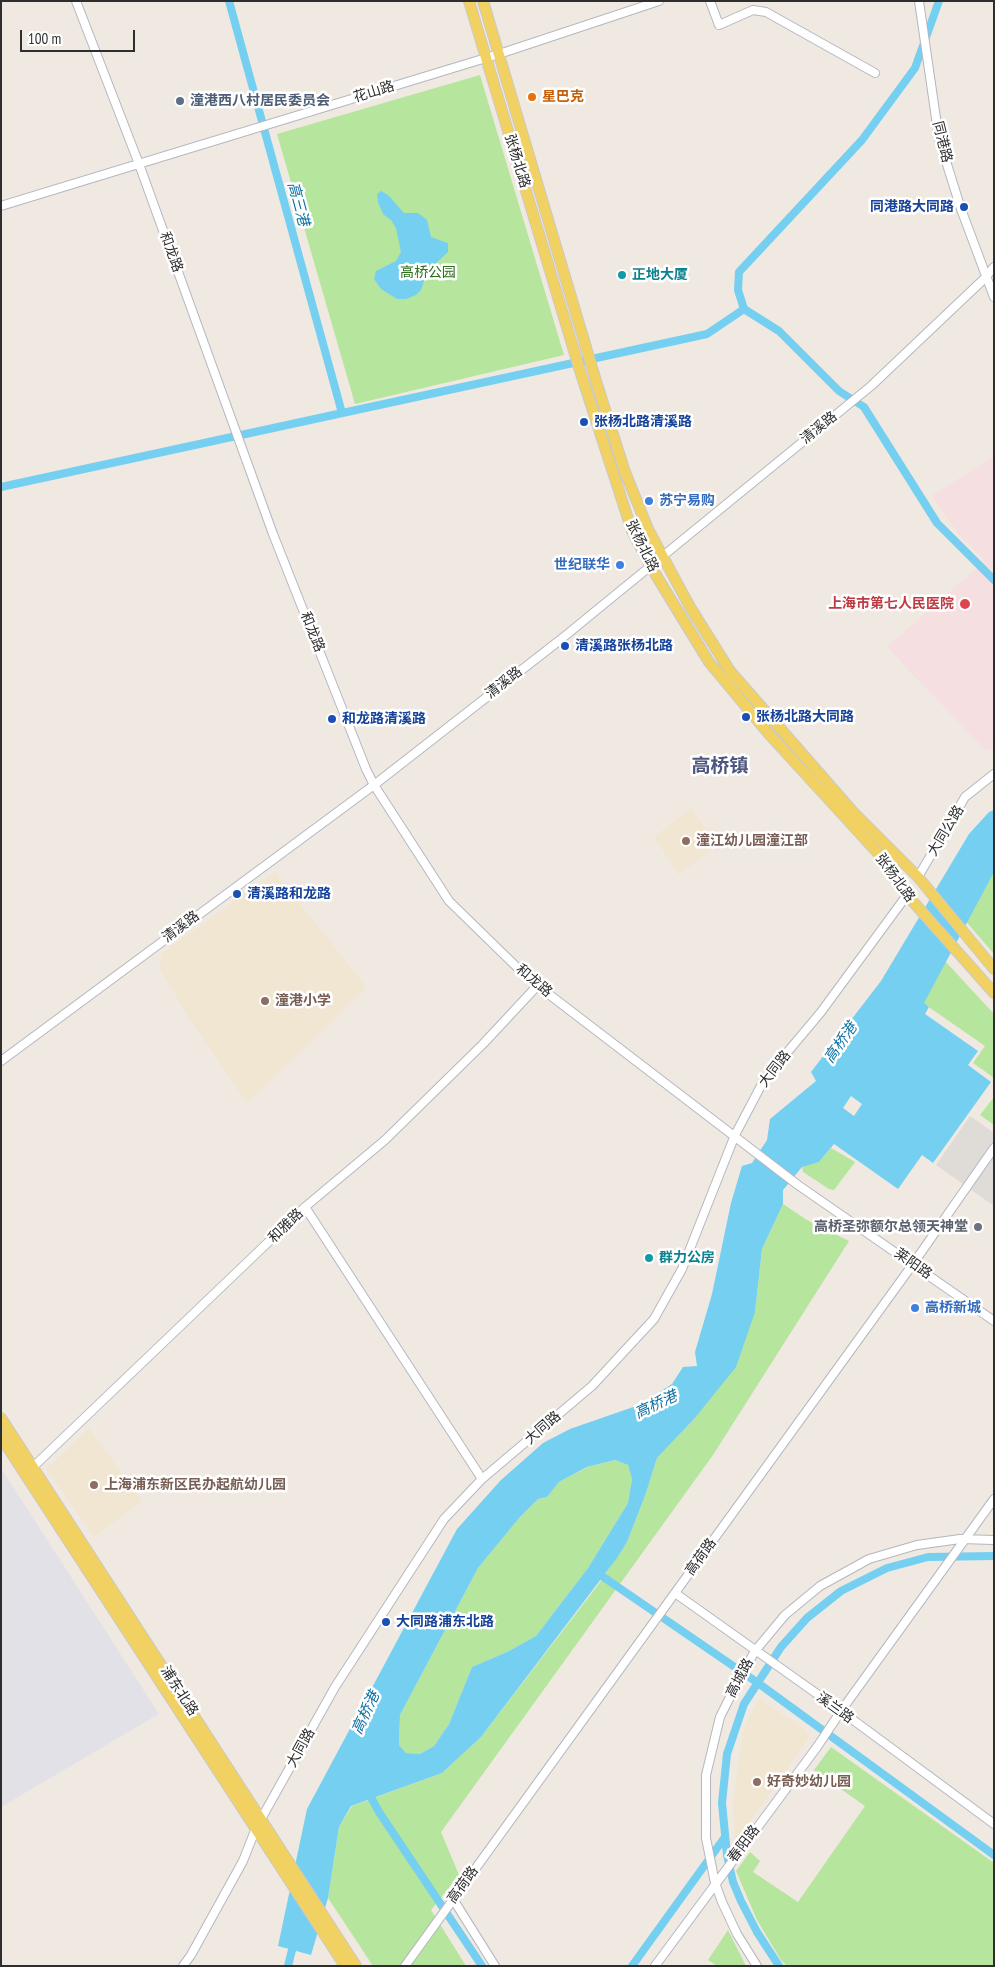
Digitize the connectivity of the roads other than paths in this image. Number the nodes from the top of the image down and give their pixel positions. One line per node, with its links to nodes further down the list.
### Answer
1 (76, 1): 10 (street, 和龙路)
2 (468, 1): 8 (main road, 张杨北路)
3 (482, 1): 7 (main road, 张杨北路)
4 (659, 1): 7 (street, 花山路)
5 (710, 1): 9 (street)
6 (920, 1): 13 (street, 同港路)
7 (499, 54): 8 (street, 花山路); 15 (main road, 张杨北路)
8 (486, 58): 10 (street, 花山路); 16 (main road, 张杨北路)
9 (875, 73)
10 (139, 164): 11 (street, 花山路); 18 (street, 和龙路)
11 (1, 206)
12 (994, 267): 13 (street)
13 (985, 278): 14 (street); 15 (street, 清溪路)
14 (994, 297)
15 (664, 557): 16 (street, 清溪路); 19 (main road, 张杨北路)
16 (651, 567): 18 (street, 清溪路); 20 (main road, 张杨北路)
17 (994, 774): 19 (street, 大同公路)
18 (374, 785): 22 (street, 和龙路); 24 (street, 清溪路)
19 (918, 877): 20 (main road, 大同公路); 21 (main road, 张杨北路)
20 (906, 895): 23 (main road, 张杨北路); 25 (street, 大同路)
21 (994, 969)
22 (538, 985): 25 (street, 和龙路); 27 (street, 和雅路)
23 (994, 993)
24 (1, 1061)
25 (735, 1135): 28 (street, 莱阳路); 33 (street, 大同路)
26 (994, 1148): 28 (street, 高荷路)
27 (305, 1207): 32 (street, 和雅路); 33 (street)
28 (913, 1264): 29 (street, 莱阳路); 37 (street, 高荷路)
29 (994, 1321)
30 (1, 1418): 32 (main road, 浦东北路)
31 (1, 1437): 42 (main road, 浦东北路)
32 (34, 1467): 40 (main road, 浦东北路)
33 (482, 1480): 40 (street, 大同路)
34 (994, 1499): 35 (street, 春阳路)
35 (964, 1539): 36 (street, 高城路); 38 (street, 高城路); 39 (street, 春阳路)
36 (994, 1540)
37 (675, 1593): 38 (street, 溪兰路); 44 (street, 高荷路)
38 (755, 1651): 39 (street, 溪兰路); 43 (street, 高城路)
39 (840, 1711): 41 (street, 溪兰路); 43 (street, 春阳路)
40 (262, 1819): 42 (street, 大同路); 47 (main road, 浦东北路)
41 (994, 1824)
42 (256, 1828): 45 (street, 大同路); 46 (main road, 浦东北路)
43 (715, 1883): 50 (street, 春阳路); 51 (street, 高城路)
44 (451, 1902): 48 (street, 高荷路); 49 (street)
45 (183, 1966)
46 (345, 1966)
47 (356, 1966)
48 (405, 1966)
49 (495, 1966)
50 (655, 1966)
51 (758, 1966)

